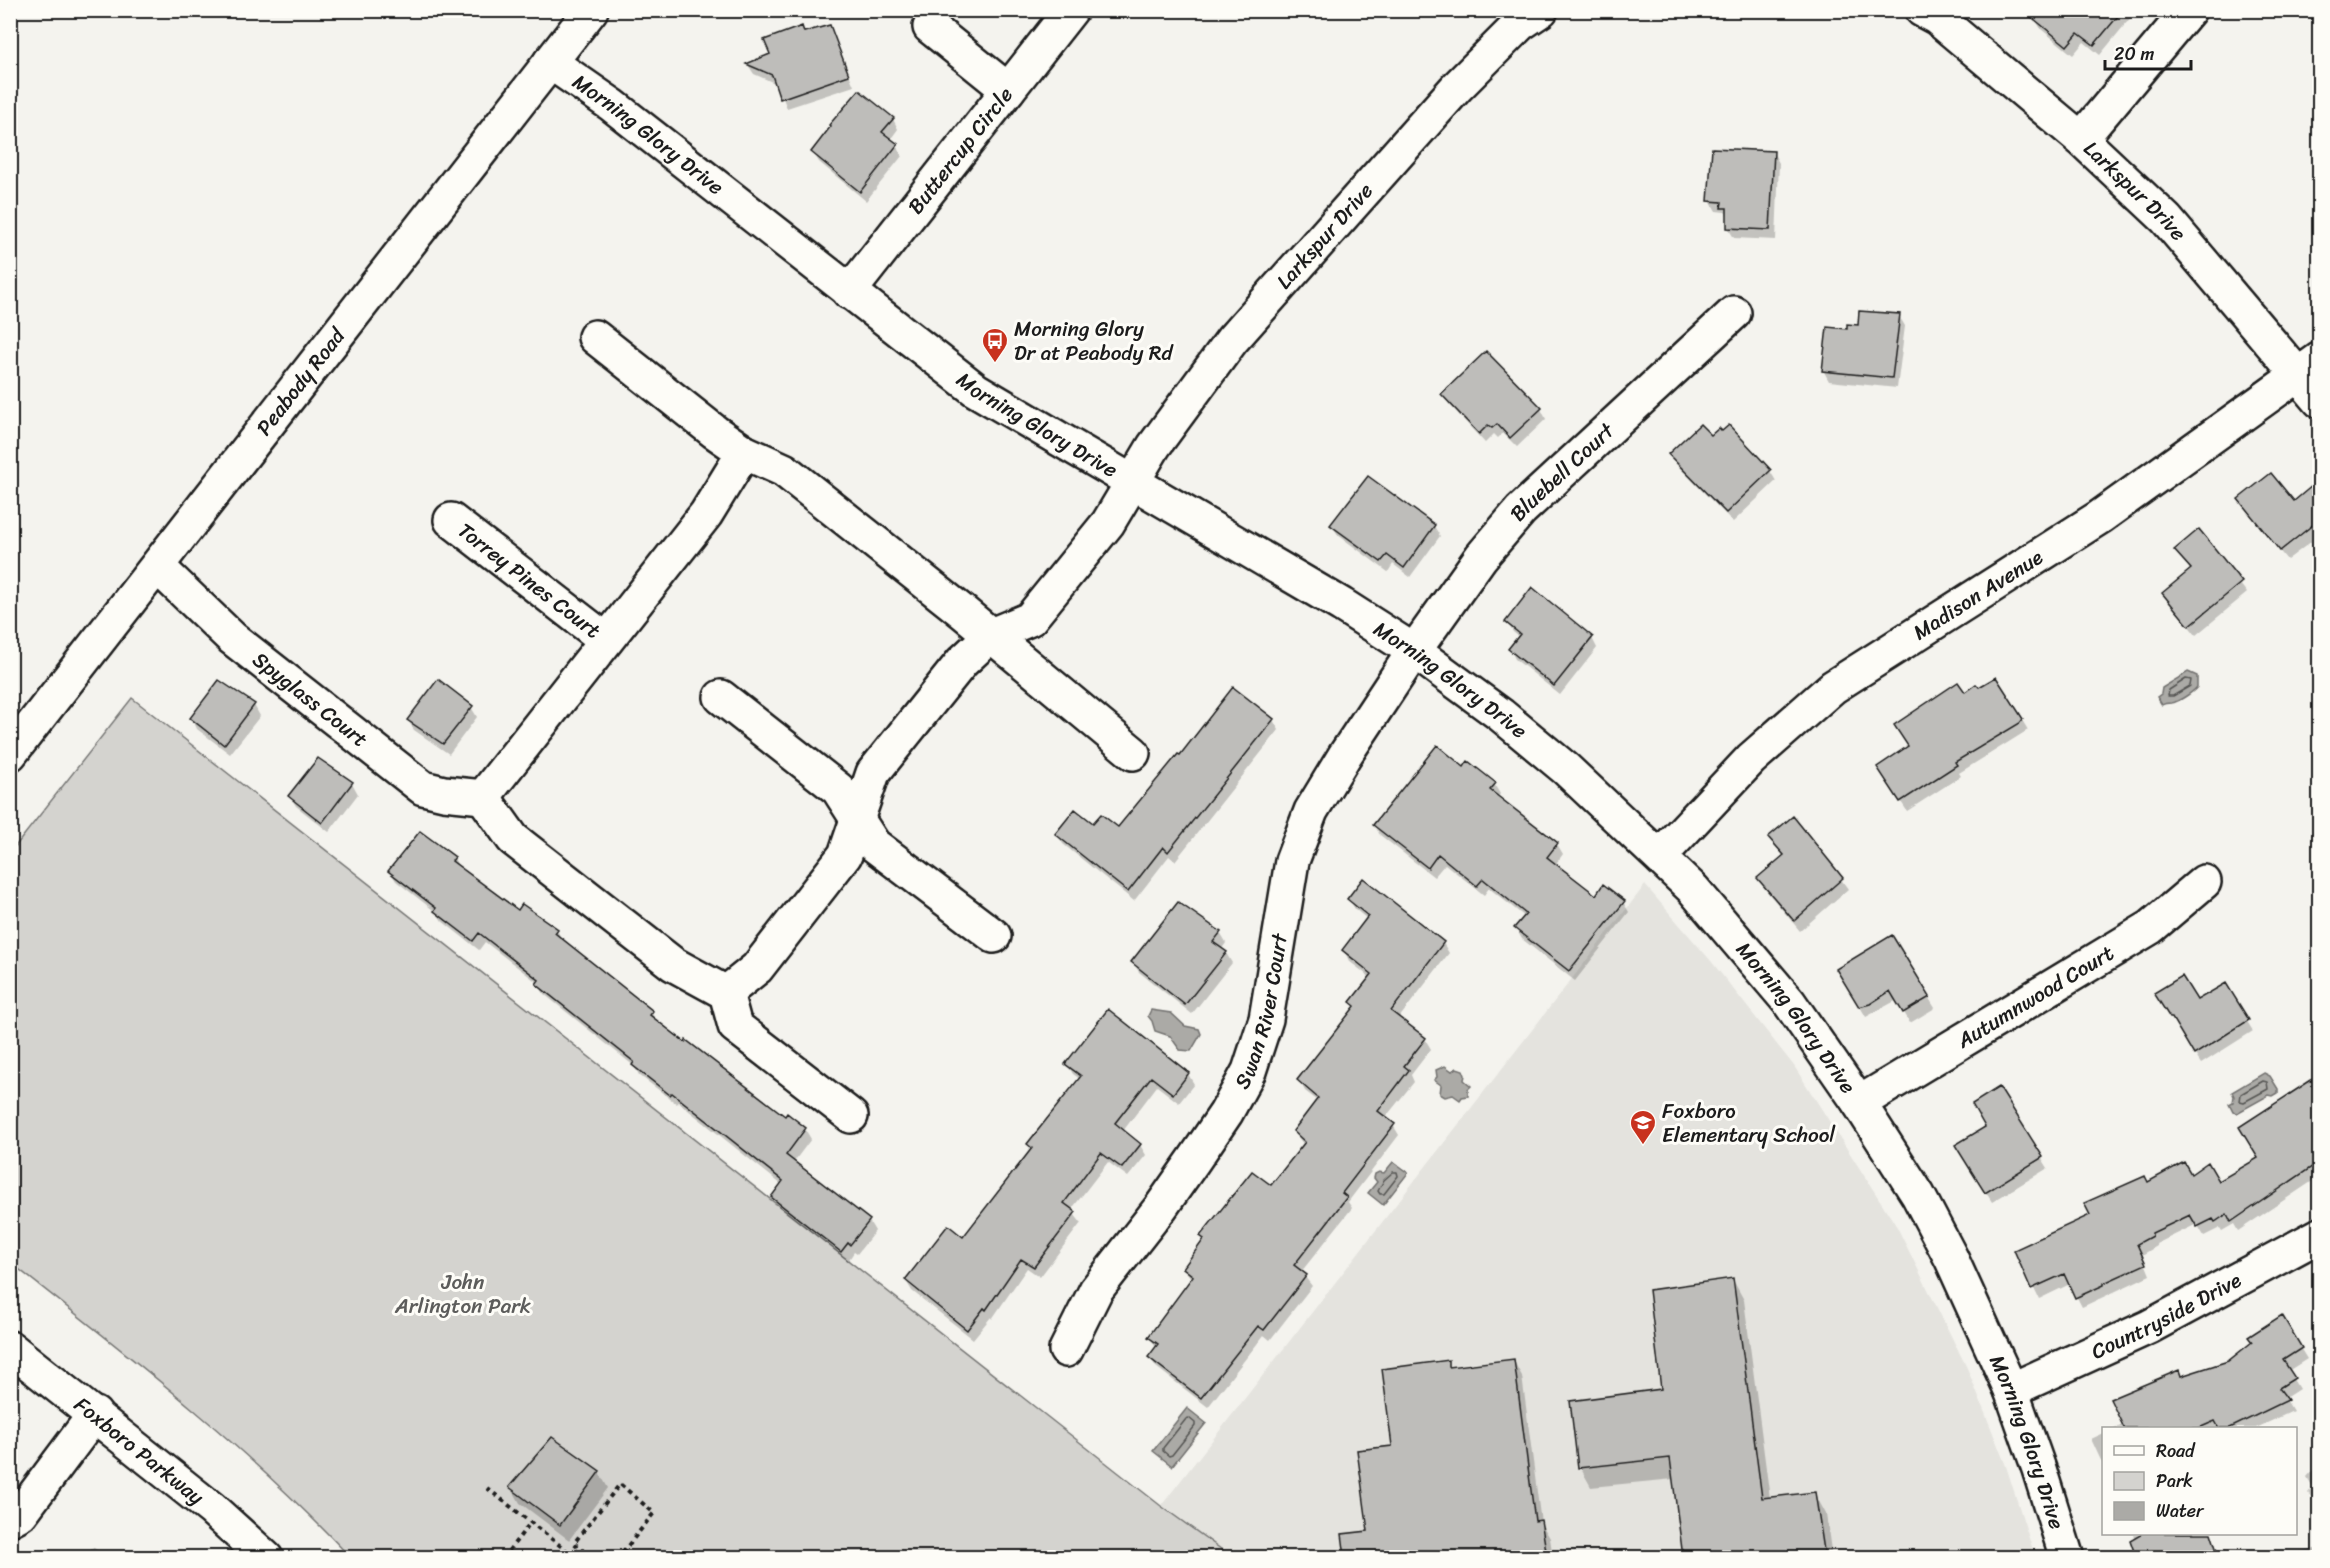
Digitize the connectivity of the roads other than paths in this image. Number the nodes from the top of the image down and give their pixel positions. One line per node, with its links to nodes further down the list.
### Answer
1 (591, 10): 7 (street, Peabody Road)
2 (1071, 10): 8 (street, Buttercup Circle)
3 (1540, 10): 16 (street, Larkspur Drive)
4 (1922, 10): 9 (street, Larkspur Drive)
5 (2189, 10): 9 (street)
6 (930, 27): 8 (street)
7 (550, 62): 10 (street, Morning Glory Drive); 18 (street, Peabody Road)
8 (1008, 90): 10 (street, Buttercup Circle)
9 (2081, 139): 13 (street, Larkspur Drive)
10 (849, 292): 16 (street, Morning Glory Drive)
11 (1734, 313): 21 (street, Bluebell Court)
12 (594, 337): 15 (street)
13 (2309, 367): 14 (street, Larkspur Drive); 27 (street, Madison Avenue)
14 (2319, 401)
15 (744, 452): 19 (street); 20 (street)
16 (1132, 482): 19 (street, Larkspur Drive); 21 (street, Morning Glory Drive)
17 (452, 520): 20 (street, Torrey Pines Court)
18 (158, 567): 24 (street, Peabody Road); 25 (street, Spyglass Court)
19 (991, 635): 23 (street); 26 (street)
20 (606, 640): 25 (street)
21 (1414, 651): 27 (street, Morning Glory Drive); 35 (street, Swan River Court)
22 (721, 697): 26 (street)
23 (1133, 753)
24 (10, 754)
25 (483, 797): 30 (street)
26 (856, 818): 29 (street); 30 (street)
27 (1660, 856): 31 (street, Morning Glory Drive)
28 (2204, 882): 31 (street, Autumnwood Court)
29 (994, 936)
30 (726, 993): 32 (street)
31 (1859, 1103): 36 (street, Morning Glory Drive)
32 (851, 1116)
33 (2319, 1235): 36 (street, Countryside Drive)
34 (10, 1348): 37 (street, Foxboro Parkway)
35 (1066, 1350)
36 (2011, 1390): 40 (street, Morning Glory Drive)
37 (95, 1414): 38 (street); 39 (street, Foxboro Parkway)
38 (10, 1519)
39 (266, 1557)
40 (2067, 1557)

